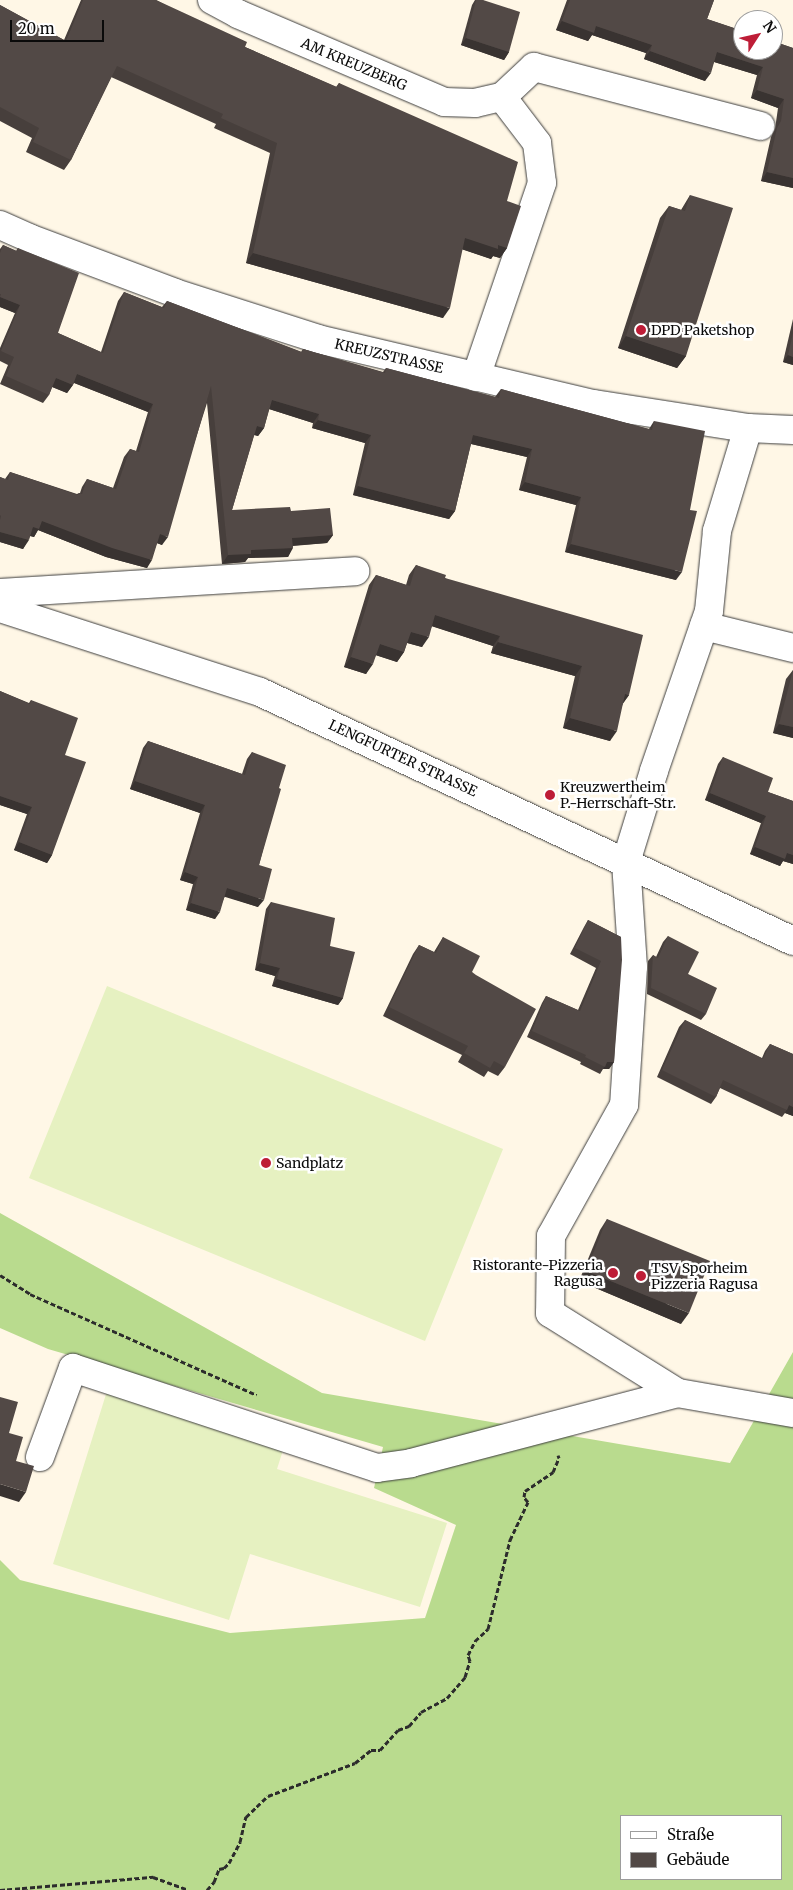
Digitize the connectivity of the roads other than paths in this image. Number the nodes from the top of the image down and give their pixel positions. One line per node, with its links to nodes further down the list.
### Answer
1 (212, 0): 2 (street, AM KREUZBERG)
2 (502, 97): 3 (street); 5 (street)
3 (760, 126)
4 (0, 225): 5 (street, KREUZSTRASSE)
5 (476, 377): 6 (street, KREUZSTRASSE)
6 (748, 428): 7 (street, KREUZSTRASSE); 11 (street)
7 (793, 430)
8 (355, 571): 9 (street)
9 (0, 593)
10 (0, 608): 13 (street, LENGFURTER STRASSE)
11 (704, 626): 12 (street); 13 (street)
12 (793, 648)
13 (626, 862): 14 (street, LENGFURTER STRASSE); 15 (street)
14 (793, 941)
15 (678, 1393): 16 (street); 17 (street)
16 (793, 1414)
17 (40, 1457)

